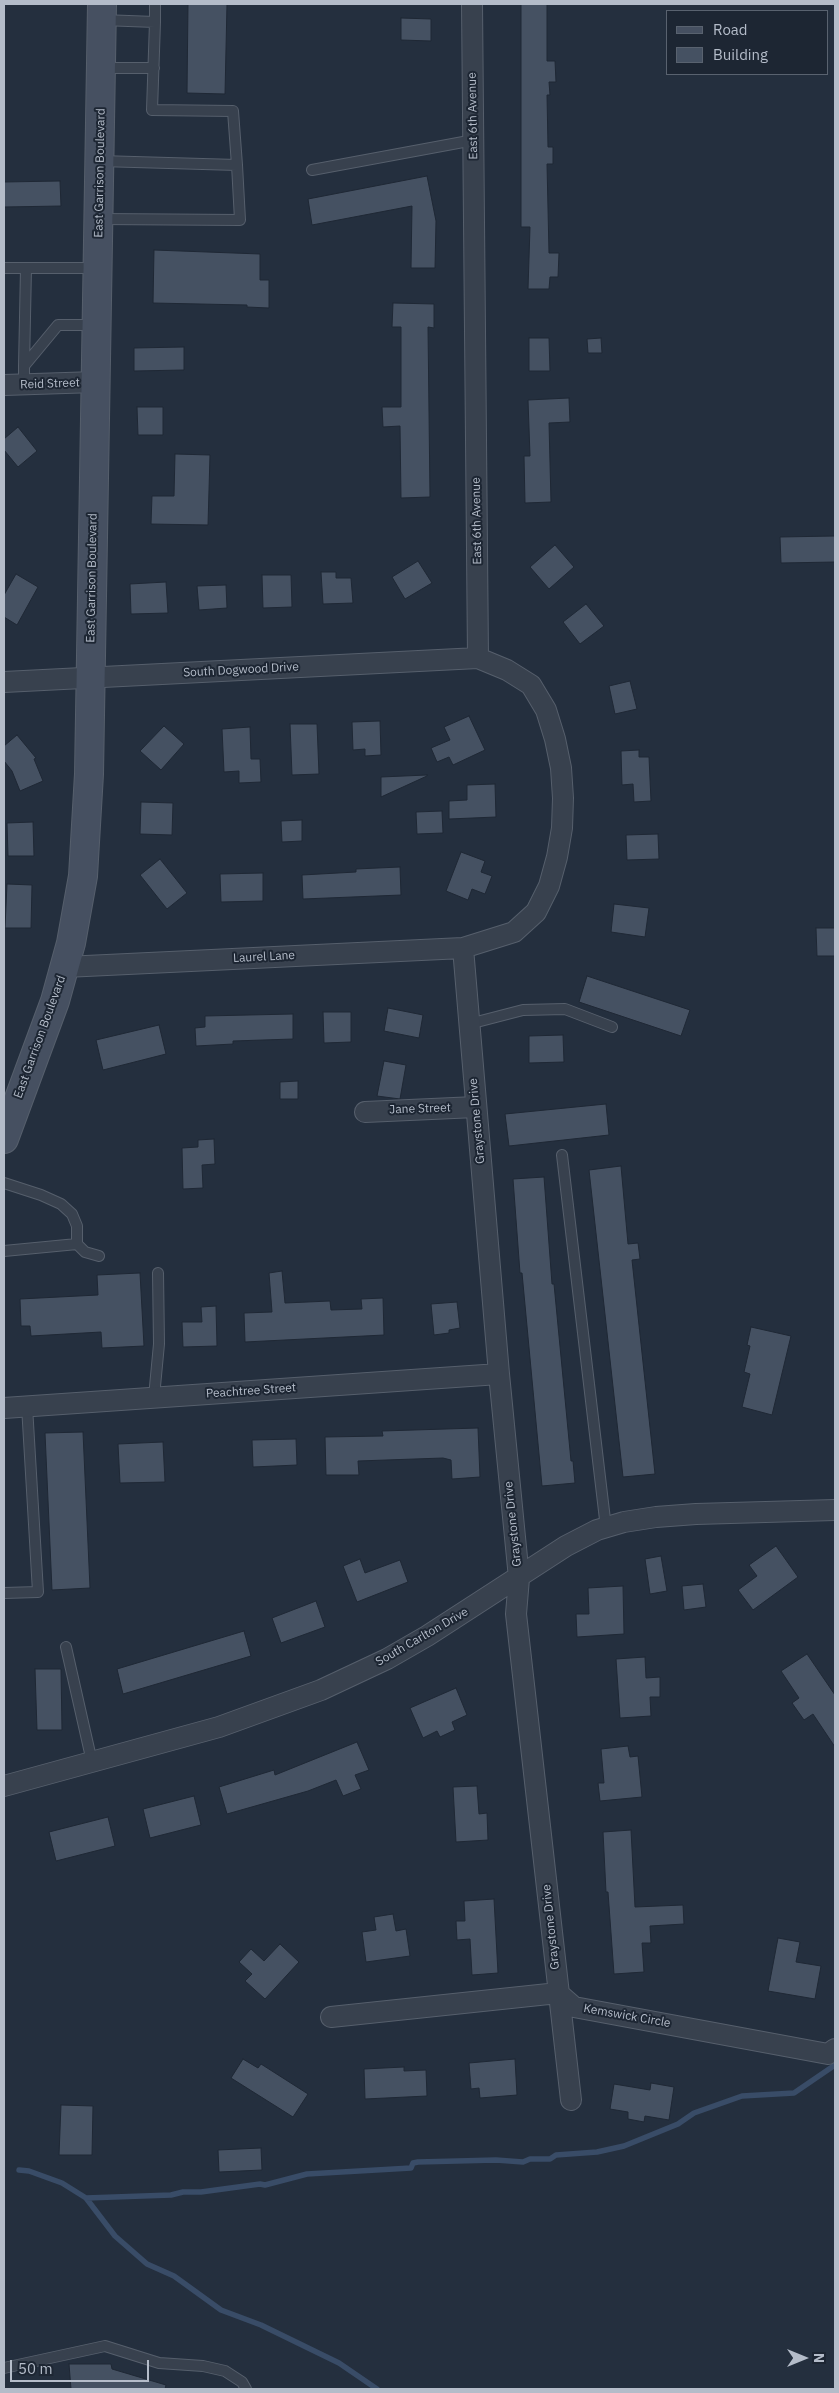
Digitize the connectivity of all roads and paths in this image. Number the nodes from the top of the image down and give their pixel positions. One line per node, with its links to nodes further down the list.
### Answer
1 (155, 4): 4 (lane)
2 (472, 4): 7 (street, East 6th Avenue)
3 (102, 12): 4 (lane); 5 (main road, East Garrison Boulevard)
4 (155, 22): 6 (lane)
5 (101, 68): 6 (lane); 8 (main road, East Garrison Boulevard)
6 (154, 68): 9 (lane)
7 (474, 140): 10 (lane); 19 (street, East 6th Avenue)
8 (100, 161): 9 (lane); 11 (main road, East Garrison Boulevard)
9 (237, 165): 11 (lane)
10 (312, 170)
11 (99, 219): 14 (main road, East Garrison Boulevard)
12 (4, 268): 13 (lane)
13 (26, 268): 14 (lane); 16 (lane)
14 (98, 268): 15 (main road, East Garrison Boulevard)
15 (97, 324): 16 (lane); 17 (main road, East Garrison Boulevard)
16 (24, 375): 17 (street, Reid Street); 18 (street, Reid Street)
17 (96, 382): 20 (main road, East Garrison Boulevard)
18 (4, 385)
19 (478, 658): 20 (street, South Dogwood Drive); 22 (street)
20 (90, 677): 21 (street, South Dogwood Drive); 23 (main road, East Garrison Boulevard)
21 (4, 682)
22 (463, 948): 23 (street, Laurel Lane); 24 (street, Graystone Drive)
23 (65, 967): 26 (main road, East Garrison Boulevard)
24 (469, 1024): 25 (lane); 27 (street, Graystone Drive)
25 (612, 1027)
26 (14, 1081): 29 (main road, East Garrison Boulevard)
27 (476, 1107): 28 (street, Jane Street); 36 (street, Graystone Drive)
28 (365, 1112)
29 (4, 1140)
30 (562, 1155): 41 (lane)
31 (4, 1183): 32 (lane)
32 (78, 1244): 33 (lane); 34 (lane)
33 (4, 1251)
34 (99, 1256)
35 (158, 1273): 37 (lane)
36 (498, 1374): 37 (street, Peachtree Street); 42 (street, Graystone Drive)
37 (154, 1398): 38 (street, Peachtree Street)
38 (27, 1406): 39 (street, Peachtree Street); 43 (lane)
39 (4, 1408)
40 (835, 1510): 41 (street, South Carlton Drive)
41 (606, 1528): 42 (street, South Carlton Drive)
42 (519, 1578): 45 (street, South Carlton Drive); 47 (street, Graystone Drive)
43 (4, 1593)
44 (66, 1647): 45 (lane)
45 (92, 1762): 46 (street, South Carlton Drive)
46 (4, 1786)
47 (558, 1993): 48 (street); 49 (street, Kemswick Circle); 50 (street, Graystone Drive)
48 (331, 2017)
49 (835, 2049)
50 (572, 2100)
51 (4, 2368): 52 (lane)
52 (246, 2389)

